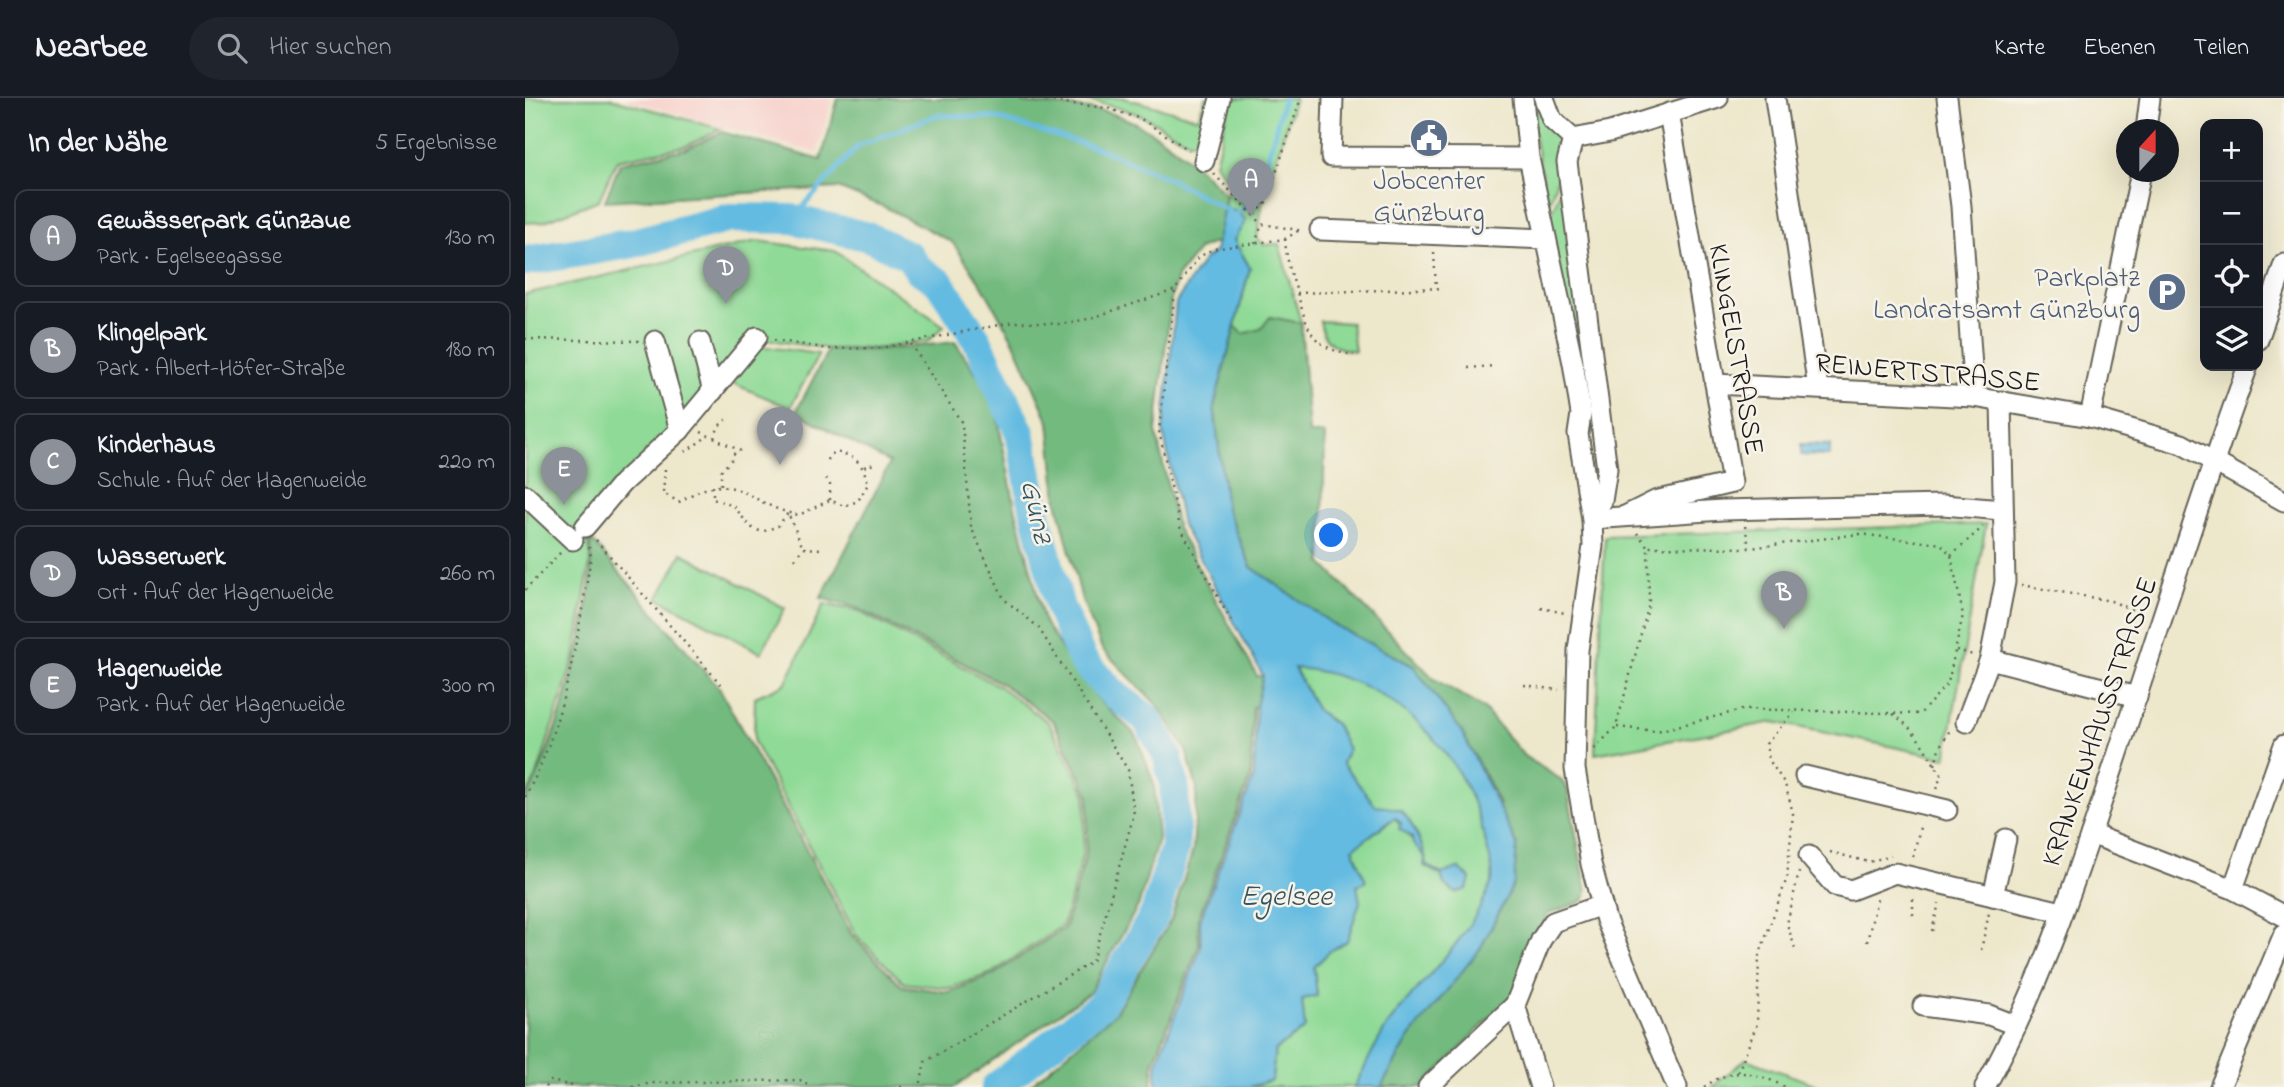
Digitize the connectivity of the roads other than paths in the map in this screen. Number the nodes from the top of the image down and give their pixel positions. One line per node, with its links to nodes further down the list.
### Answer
1 (1220, 98): 13 (street)
2 (1333, 98): 12 (street)
3 (1523, 98): 12 (street)
4 (1544, 98): 11 (street)
5 (1718, 98): 9 (street)
6 (1775, 98): 24 (street)
7 (1947, 98): 26 (street)
8 (2150, 98): 10 (street)
9 (1669, 113): 11 (street); 23 (street, KLINGELSTRASSE)
10 (2147, 119)
11 (1573, 139): 34 (street)
12 (1529, 158): 16 (street)
13 (1204, 161)
14 (2139, 182): 28 (street)
15 (1320, 230): 16 (street)
16 (1546, 239): 34 (street)
17 (2284, 264): 18 (street)
18 (2265, 299)
19 (757, 337): 25 (street)
20 (655, 341): 29 (street)
21 (700, 342): 25 (street)
22 (2246, 371): 30 (street, KRANKENHAUSSTRASSE)
23 (1716, 384): 24 (street, REINERTSTRASSE); 35 (street, KLINGELSTRASSE)
24 (1818, 388): 26 (street, REINERTSTRASSE)
25 (713, 391): 29 (street)
26 (1974, 397): 27 (street, REINERTSTRASSE)
27 (2001, 401): 28 (street, REINERTSTRASSE); 33 (street)
28 (2090, 417): 30 (street, REINERTSTRASSE)
29 (686, 429): 31 (street)
30 (2213, 461): 32 (street, REINERTSTRASSE); 37 (street, KRANKENHAUSSTRASSE)
31 (525, 495)
32 (2284, 501)
33 (2002, 510): 35 (street); 36 (street)
34 (1591, 512): 35 (street); 47 (street)
35 (1625, 516)
36 (1990, 659): 37 (street); 38 (street)
37 (2137, 697): 42 (street, KRANKENHAUSSTRASSE)
38 (1966, 722)
39 (2284, 745): 45 (street)
40 (1805, 776): 41 (street)
41 (1947, 810)
42 (2091, 834): 45 (street); 48 (street, KRANKENHAUSSTRASSE)
43 (2006, 839): 46 (street)
44 (1805, 862): 46 (street)
45 (2233, 889): 49 (street)
46 (1993, 896): 48 (street)
47 (1602, 905): 51 (street); 56 (street)
48 (2062, 912): 53 (street, KRANKENHAUSSTRASSE)
49 (2284, 916)
50 (2284, 934): 58 (street)
51 (1515, 1005): 54 (street); 55 (street)
52 (1923, 1006): 53 (street)
53 (2015, 1025): 57 (street, KRANKENHAUSSTRASSE)
54 (1428, 1087)
55 (1540, 1087)
56 (1677, 1087)
57 (1985, 1087)
58 (2220, 1087)

